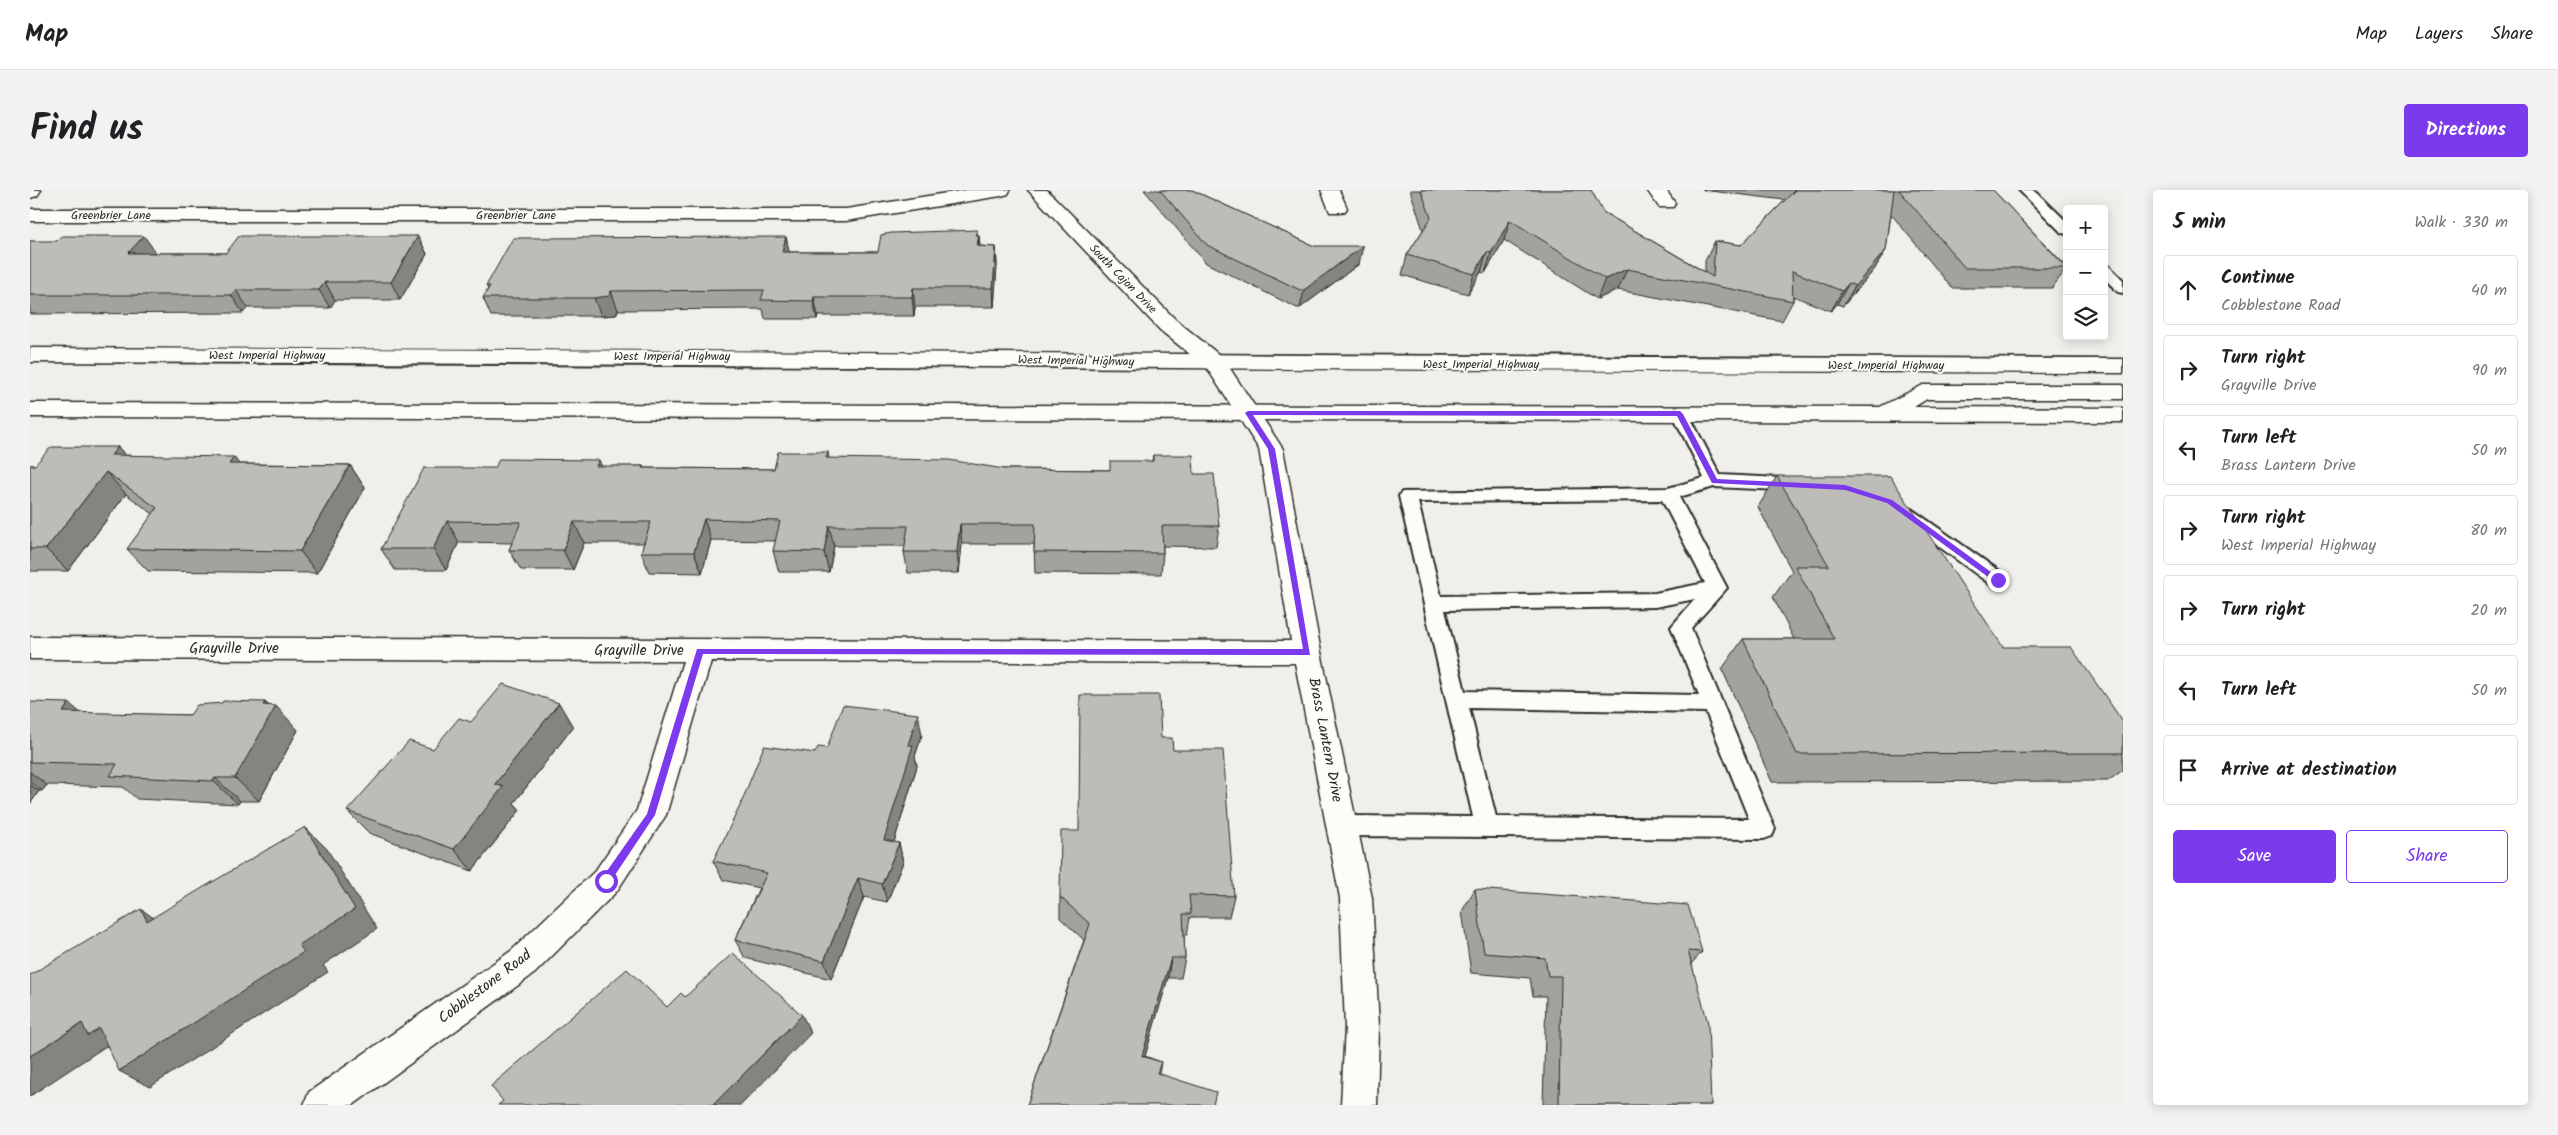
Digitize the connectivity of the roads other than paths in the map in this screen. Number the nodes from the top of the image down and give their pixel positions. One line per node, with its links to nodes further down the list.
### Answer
1 (1001, 190): 6 (main road, Greenbrier Lane)
2 (1036, 190): 11 (main road, South Cajon Drive)
3 (1330, 190): 5 (main road)
4 (2026, 190): 7 (lane)
5 (1337, 208)
6 (30, 215)
7 (2063, 226)
8 (2108, 273): 9 (lane)
9 (2123, 290)
10 (30, 355): 11 (main road, West Imperial Highway)
11 (1215, 363): 12 (main road, West Imperial Highway); 15 (main road, Brass Lantern Drive)
12 (2123, 366)
13 (2123, 392): 17 (main road)
14 (30, 410): 15 (main road)
15 (1248, 413): 16 (main road); 28 (main road, Brass Lantern Drive)
16 (1680, 414): 17 (main road); 19 (lane)
17 (1884, 414): 18 (main road)
18 (2123, 415)
19 (1714, 481): 20 (lane); 21 (lane)
20 (1817, 486)
21 (1668, 494): 24 (lane); 25 (lane)
22 (1890, 502): 23 (lane)
23 (1998, 580)
24 (1717, 588): 25 (lane); 30 (lane)
25 (1434, 602): 29 (lane)
26 (30, 648): 27 (main road, Grayville Drive)
27 (700, 651): 28 (main road, Grayville Drive); 33 (main road, Cobblestone Road)
28 (1307, 652): 31 (main road, Brass Lantern Drive)
29 (1457, 699): 30 (lane); 32 (lane)
30 (1713, 704): 32 (lane)
31 (1342, 826): 32 (lane); 34 (main road, Brass Lantern Drive)
32 (1487, 827)
33 (322, 1105)
34 (1358, 1105)

